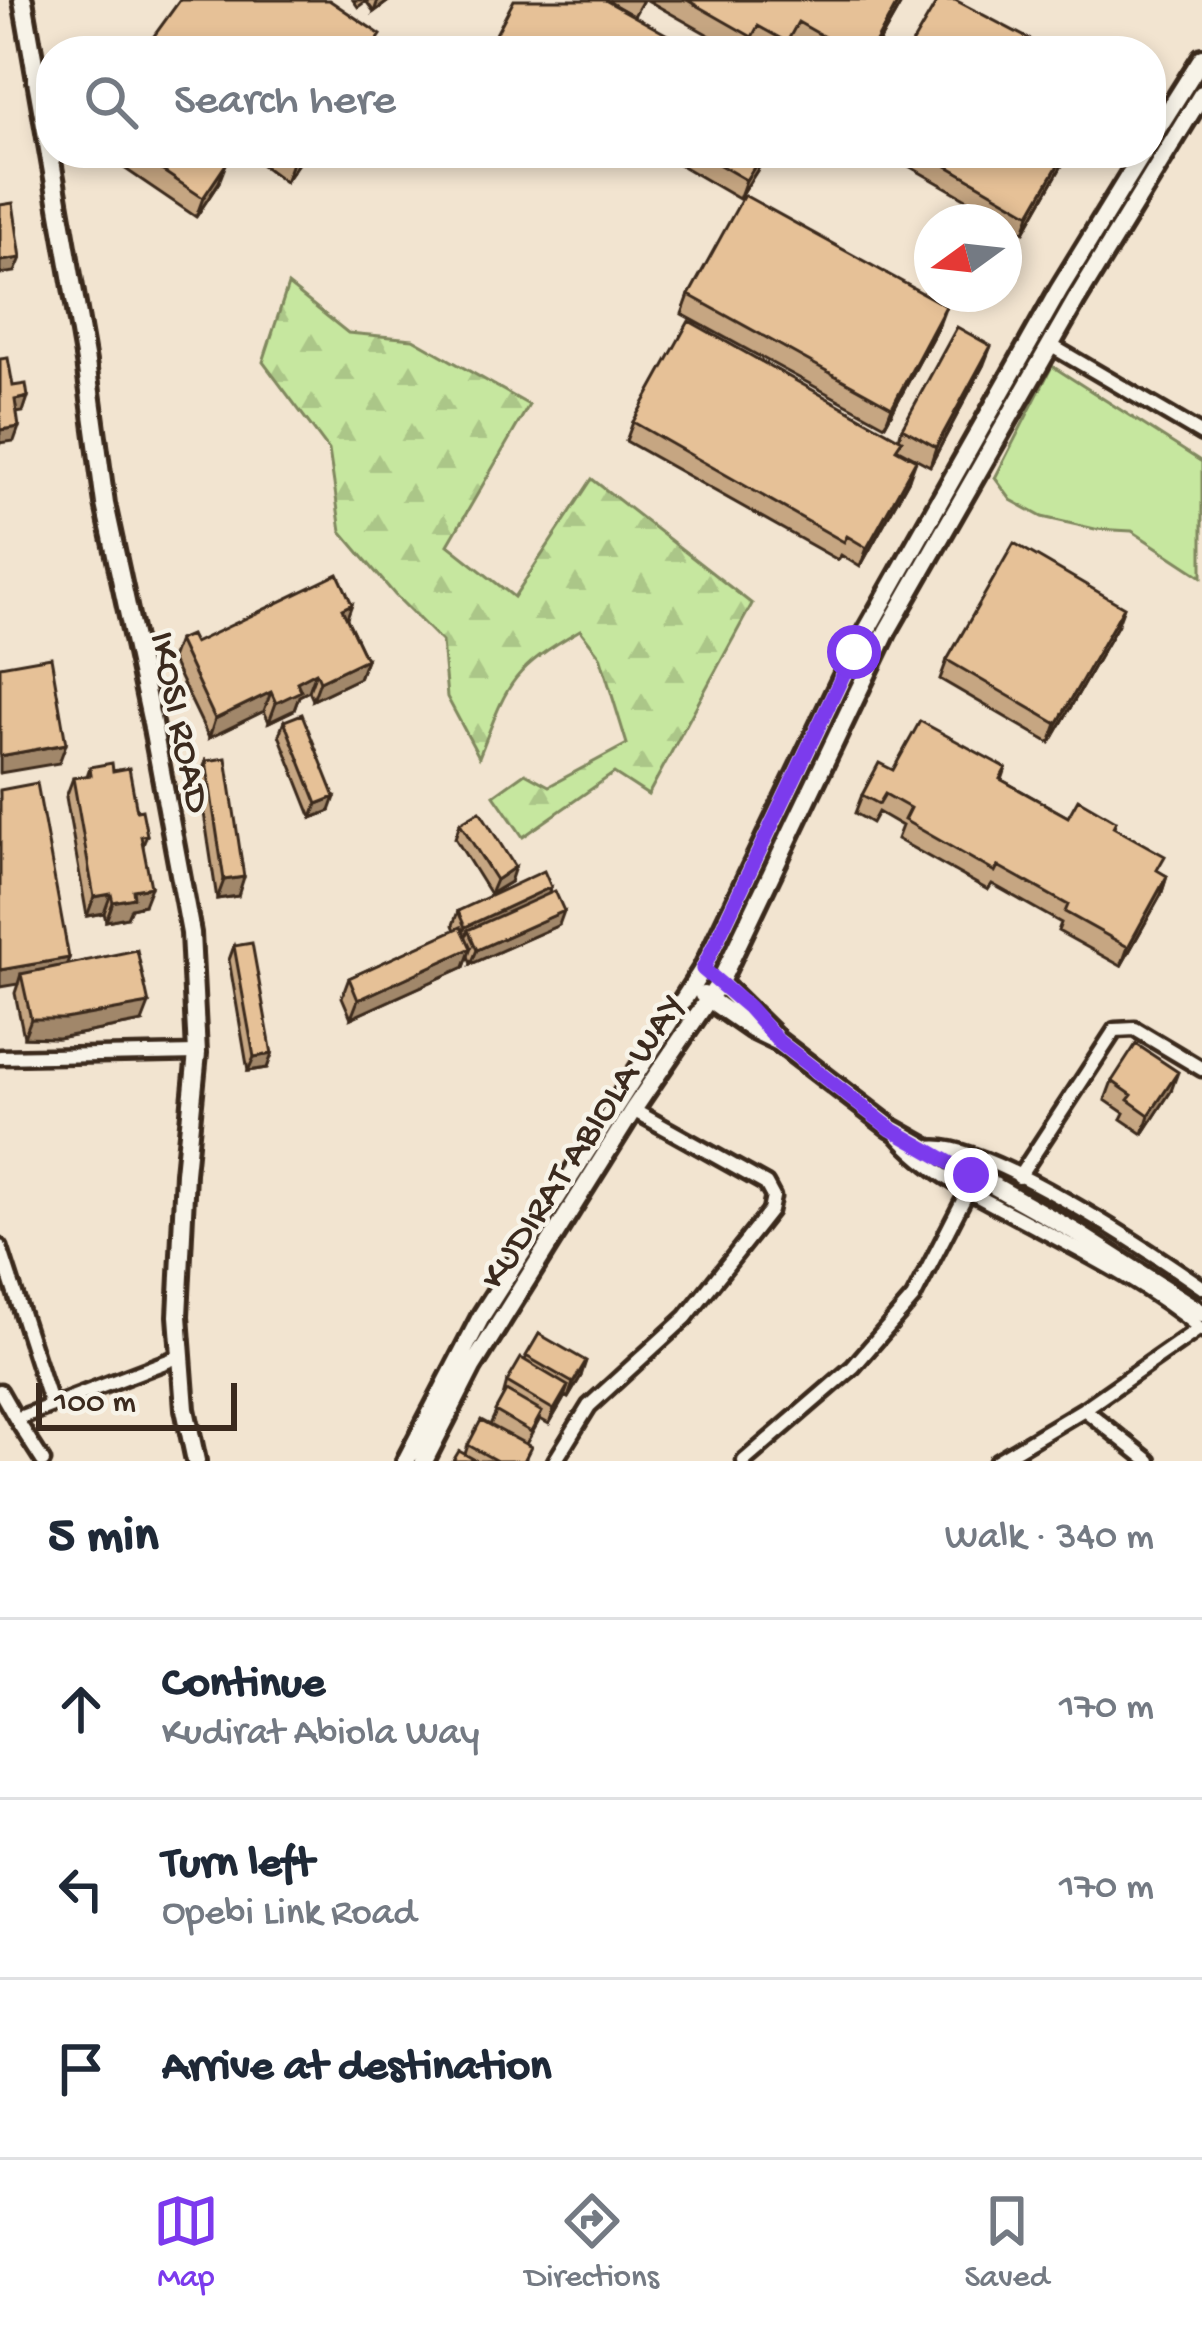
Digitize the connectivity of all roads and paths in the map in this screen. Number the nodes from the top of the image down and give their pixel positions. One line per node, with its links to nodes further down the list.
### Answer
1 (23, 0): 3 (main road, IKOSI ROAD)
2 (1202, 58): 5 (main road)
3 (36, 75)
4 (1202, 94): 6 (main road, KUDIRAT ABIOLA WAY)
5 (1166, 116)
6 (1166, 153)
7 (52, 168): 17 (main road, IKOSI ROAD)
8 (1134, 168): 12 (main road, KUDIRAT ABIOLA WAY)
9 (1157, 168): 10 (main road, KUDIRAT ABIOLA WAY)
10 (1050, 345): 11 (street); 13 (main road, KUDIRAT ABIOLA WAY)
11 (1202, 434)
12 (703, 969): 13 (main road); 14 (main road, KUDIRAT ABIOLA WAY)
13 (720, 982): 15 (main road, KUDIRAT ABIOLA WAY); 16 (main road)
14 (692, 986): 15 (main road); 35 (main road, KUDIRAT ABIOLA WAY)
15 (709, 999): 16 (main road); 20 (main road, KUDIRAT ABIOLA WAY)
16 (779, 1042): 21 (main road)
17 (197, 1053): 18 (street); 28 (main road, IKOSI ROAD)
18 (0, 1057)
19 (1202, 1069): 23 (street)
20 (633, 1110): 36 (main road, KUDIRAT ABIOLA WAY); 37 (street)
21 (891, 1129): 22 (main road); 24 (street)
22 (924, 1149): 23 (street); 24 (main road)
23 (1019, 1177): 26 (street)
24 (976, 1187): 27 (main road); 38 (street)
25 (0, 1247): 30 (street)
26 (1202, 1287)
27 (1201, 1324): 31 (street)
28 (181, 1356): 30 (street); 34 (main road, IKOSI ROAD)
29 (0, 1391): 32 (street)
30 (51, 1405): 32 (street)
31 (1084, 1409): 39 (street); 40 (street)
32 (16, 1419): 33 (street)
33 (44, 1461)
34 (196, 1461)
35 (406, 1461)
36 (424, 1461)
37 (555, 1461)
38 (745, 1461)
39 (997, 1461)
40 (1149, 1461)

